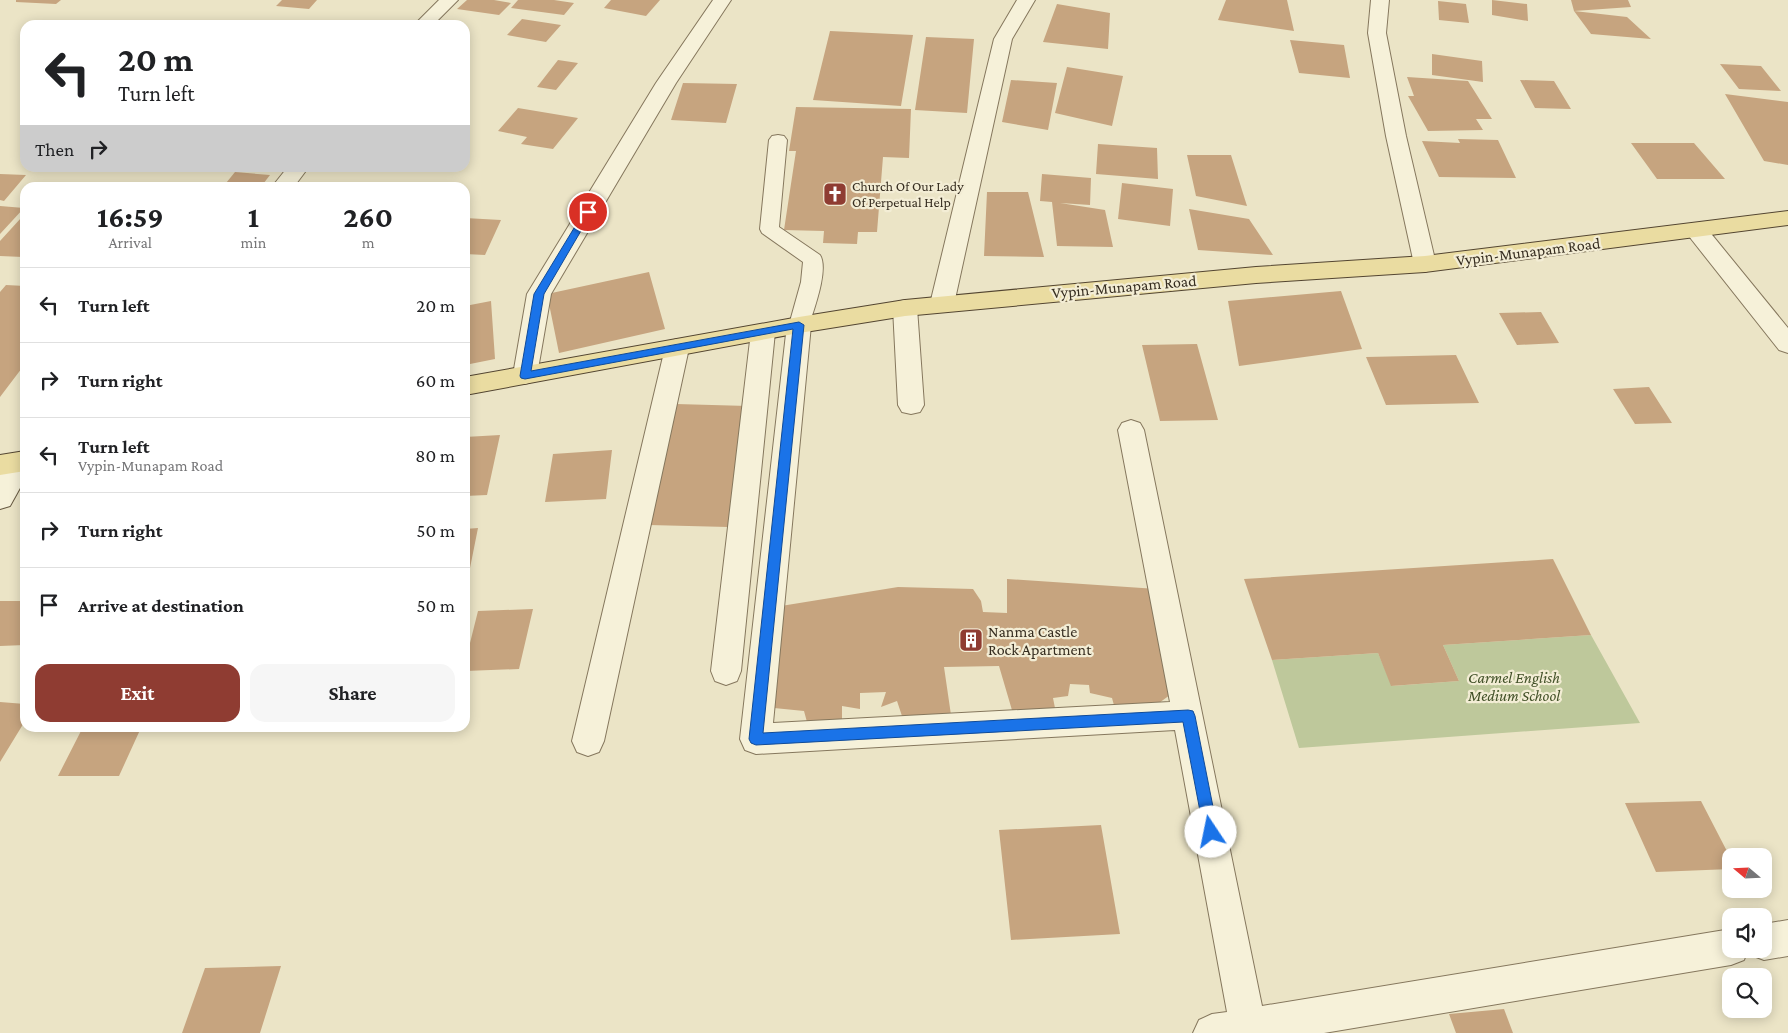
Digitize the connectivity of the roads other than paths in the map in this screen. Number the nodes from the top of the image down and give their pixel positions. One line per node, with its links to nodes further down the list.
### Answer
1 (449, 0): 5 (street)
2 (722, 0): 18 (street)
3 (1026, 0): 12 (street)
4 (1380, 0): 11 (street)
5 (428, 20)
6 (778, 140): 14 (lane)
7 (295, 172): 8 (street)
8 (286, 182)
9 (1788, 218): 10 (main road, Vypin-Munapam Road)
10 (1696, 230): 11 (main road, Vypin-Munapam Road); 16 (street)
11 (1426, 264): 12 (main road, Vypin-Munapam Road)
12 (942, 304): 13 (main road, Vypin-Munapam Road)
13 (905, 308): 14 (main road, Vypin-Munapam Road); 20 (street)
14 (799, 325): 15 (main road, Vypin-Munapam Road); 25 (street)
15 (763, 332): 17 (main road, Vypin-Munapam Road); 24 (street)
16 (1788, 344)
17 (677, 348): 18 (main road, Vypin-Munapam Road); 26 (street)
18 (525, 376): 19 (main road, Vypin-Munapam Road)
19 (470, 385)
20 (912, 405)
21 (1131, 430): 25 (street)
22 (15, 463): 23 (street)
23 (0, 498)
24 (726, 671)
25 (1188, 716): 30 (street)
26 (588, 741)
27 (1788, 938): 28 (street)
28 (1772, 941)
29 (1722, 948): 30 (street)
30 (1248, 1027): 31 (street)
31 (1212, 1033)

